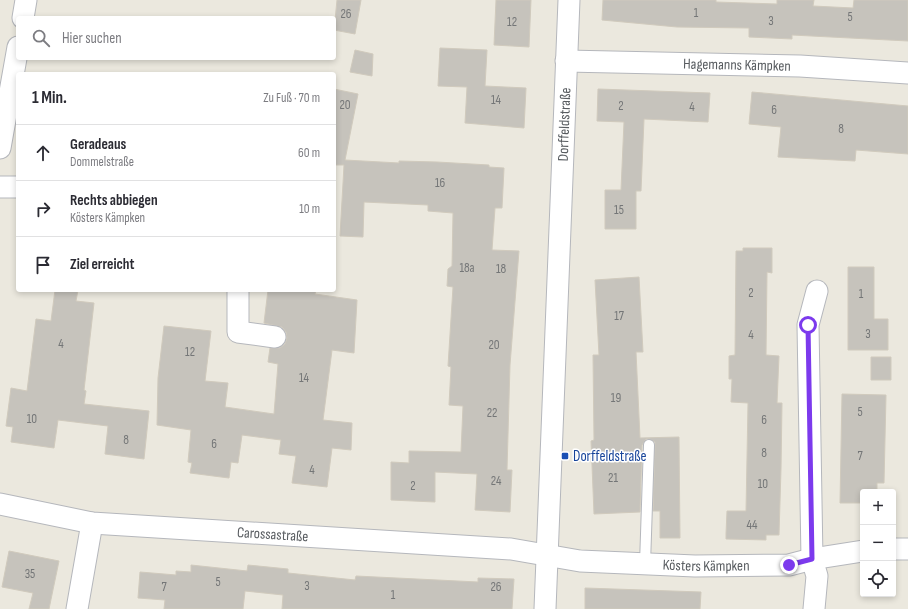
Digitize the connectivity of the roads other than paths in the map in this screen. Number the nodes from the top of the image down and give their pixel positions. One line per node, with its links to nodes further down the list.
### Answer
1 (26, 0): 3 (street)
2 (569, 0): 5 (street, Dorffeldstraße)
3 (23, 16)
4 (16, 58): 7 (street)
5 (566, 61): 6 (street, Hagemanns Kämpken); 19 (street, Dorffeldstraße)
6 (908, 73)
7 (0, 148)
8 (16, 186): 9 (street)
9 (0, 187)
10 (817, 291): 20 (street)
11 (238, 292): 12 (street)
12 (275, 337)
13 (649, 445): 21 (lane)
14 (0, 504): 15 (street, Carossastraße)
15 (92, 523): 19 (street, Carossastraße); 22 (street)
16 (908, 549): 17 (street)
17 (896, 550)
18 (860, 551): 20 (street, Kösters Kämpken)
19 (548, 555): 21 (street, Kösters Kämpken); 23 (street, Dorffeldstraße)
20 (812, 559): 21 (street, Kösters Kämpken); 24 (street)
21 (645, 564)
22 (77, 609)
23 (545, 609)
24 (814, 609)

